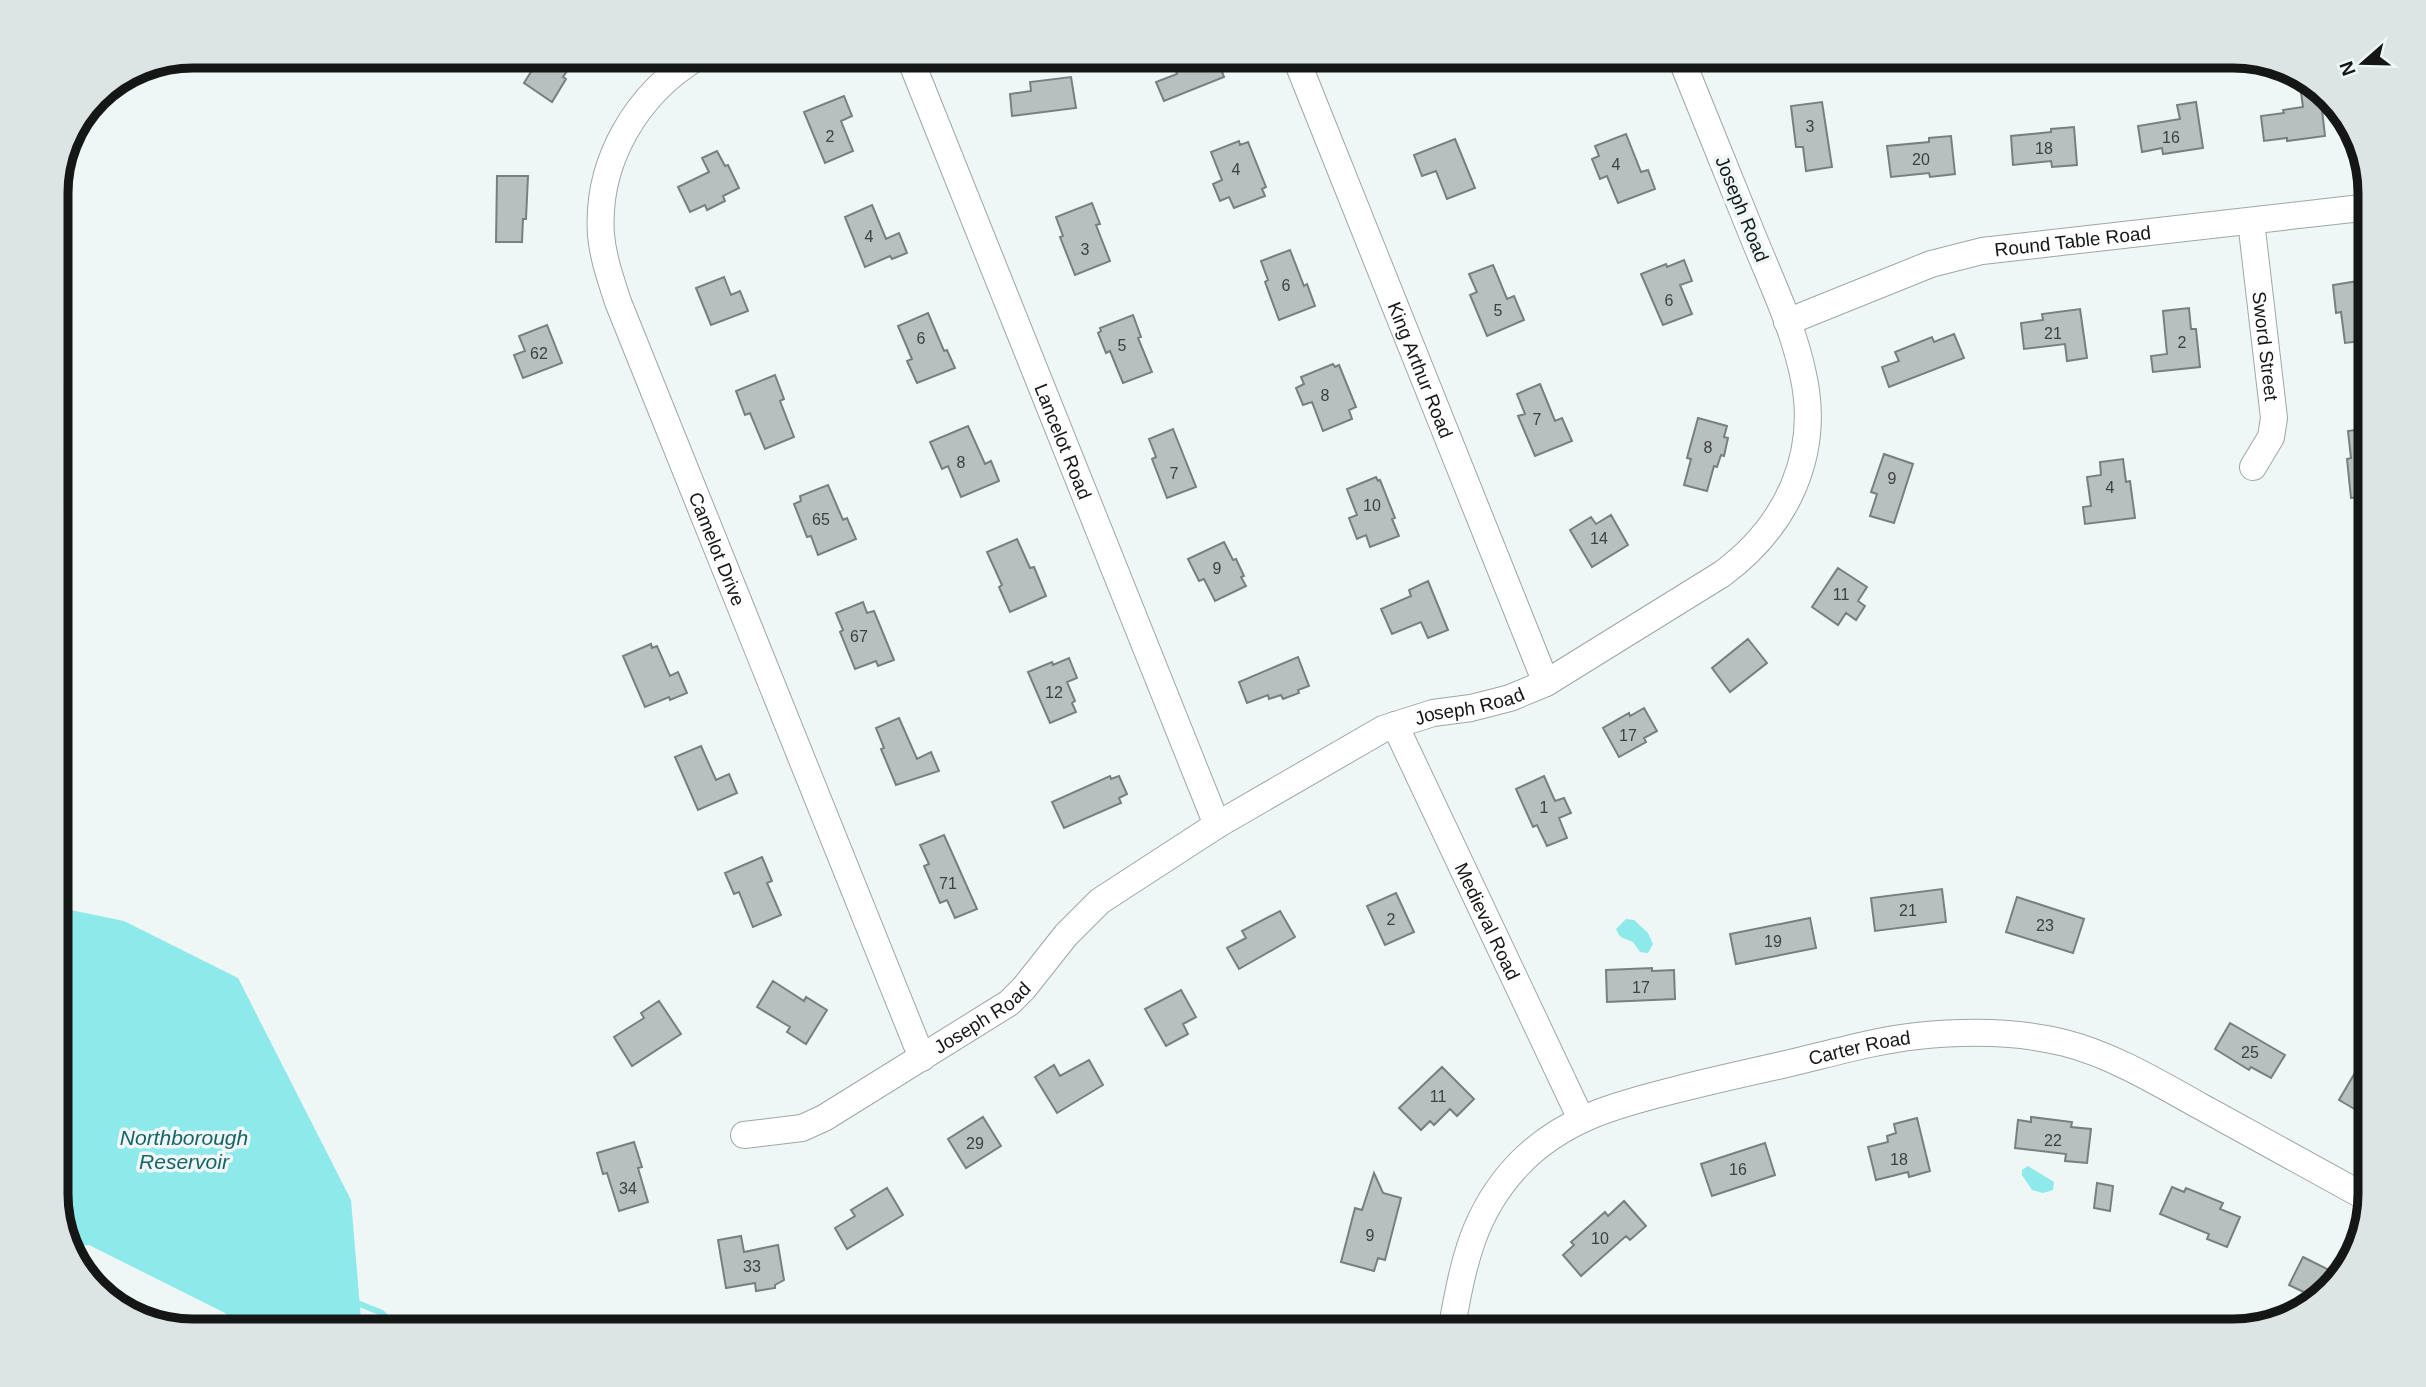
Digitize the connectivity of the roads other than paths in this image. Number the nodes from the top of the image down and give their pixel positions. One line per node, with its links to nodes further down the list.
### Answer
1 (1300, 68): 9 (street, King Arthur Road)
2 (1685, 68): 7 (street, Joseph Road)
3 (680, 69): 12 (street, Camelot Drive)
4 (914, 69): 11 (street, Lancelot Road)
5 (2357, 209): 6 (street, Round Table Road)
6 (2251, 221): 7 (street, Round Table Road); 8 (street, Sword Street)
7 (1787, 322): 9 (street, Joseph Road)
8 (2253, 467)
9 (1546, 683): 10 (street, Joseph Road)
10 (1395, 725): 11 (street, Joseph Road); 13 (street, Medieval Road)
11 (1217, 825): 12 (street, Joseph Road)
12 (922, 1058): 14 (street, Joseph Road)
13 (1581, 1119): 15 (street, Carter Road); 16 (street, Carter Road)
14 (744, 1135)
15 (2358, 1193)
16 (1454, 1319)

